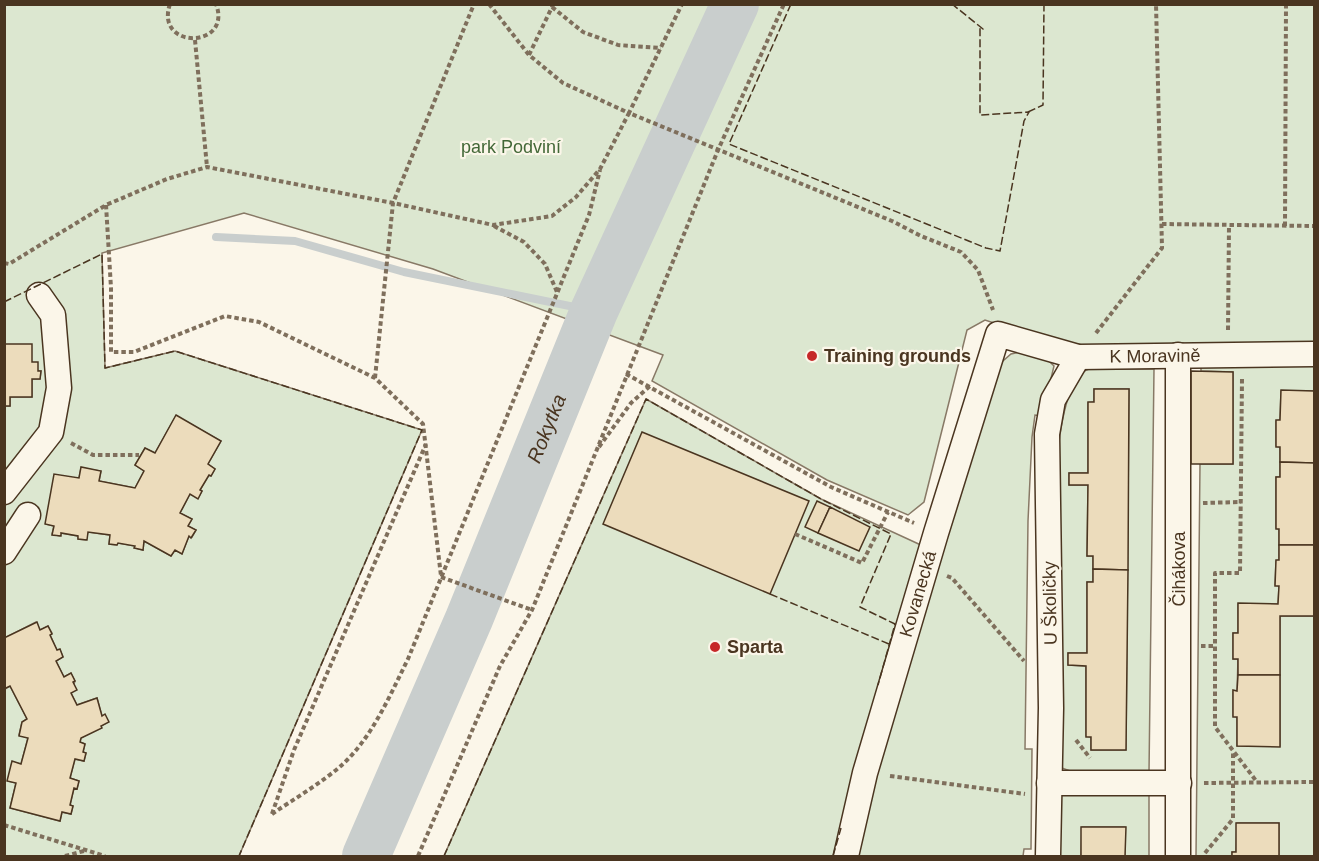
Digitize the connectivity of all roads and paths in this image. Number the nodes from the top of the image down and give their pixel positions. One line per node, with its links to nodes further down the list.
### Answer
1 (170, 4): 10 (path)
2 (216, 4): 10 (path)
3 (474, 4): 17 (path)
4 (489, 4): 12 (path)
5 (682, 4): 11 (path)
6 (784, 4): 14 (path)
7 (1156, 4): 19 (path)
8 (1286, 4): 22 (path)
9 (552, 6): 11 (path); 12 (path)
10 (195, 39): 15 (path)
11 (661, 48): 13 (path)
12 (529, 55): 13 (path)
13 (629, 114): 14 (path); 16 (path)
14 (718, 150): 27 (path); 32 (path)
15 (207, 167): 17 (path); 18 (path)
16 (600, 169): 20 (path); 25 (path)
17 (393, 203): 20 (path); 33 (path)
18 (106, 205): 24 (path); 33 (path)
19 (1162, 224): 21 (path); 31 (path)
20 (493, 225): 25 (path)
21 (1229, 226): 22 (path); 30 (path)
22 (1285, 226): 23 (path)
23 (1314, 226)
24 (6, 264)
25 (557, 293): 47 (path)
26 (39, 295): 35 (street)
27 (998, 334): 31 (street, K Moravině); 44 (street, Kovanecká)
28 (1314, 354): 30 (street, K Moravině)
29 (1178, 355): 30 (street, K Moravině); 31 (street, K Moravině); 41 (street, Čihákova)
30 (1235, 356): 40 (path)
31 (1078, 357): 57 (street, U Školičky)
32 (626, 374): 34 (path); 37 (path)
33 (375, 378): 36 (path)
34 (650, 386): 37 (path); 42 (path)
35 (51, 432): 38 (path); 39 (street)
36 (427, 442): 47 (path); 47 (path)
37 (595, 453): 49 (path)
38 (139, 455)
39 (4, 492)
40 (1241, 502): 41 (path); 51 (path)
41 (1179, 504): 55 (street, Čihákova)
42 (888, 512): 44 (path); 45 (path)
43 (28, 515): 46 (street)
44 (936, 533): 52 (street, Kovanecká)
45 (795, 534)
46 (4, 552)
47 (441, 577): 49 (path)
48 (952, 578): 50 (path)
49 (532, 610): 62 (path)
50 (1028, 669)
51 (1233, 752): 53 (path); 56 (path)
52 (865, 773): 57 (path); 63 (street, Kovanecká)
53 (1257, 782): 54 (path); 56 (path)
54 (1314, 782)
55 (1179, 783): 56 (path); 57 (street); 65 (street, Čihákova)
56 (1232, 783): 66 (path)
57 (1049, 790): 64 (street, U Školičky)
58 (4, 825): 59 (path)
59 (84, 850): 60 (path); 61 (path)
60 (65, 856)
61 (105, 856)
62 (418, 856)
63 (846, 856)
64 (1048, 856)
65 (1178, 856)
66 (1205, 856)

